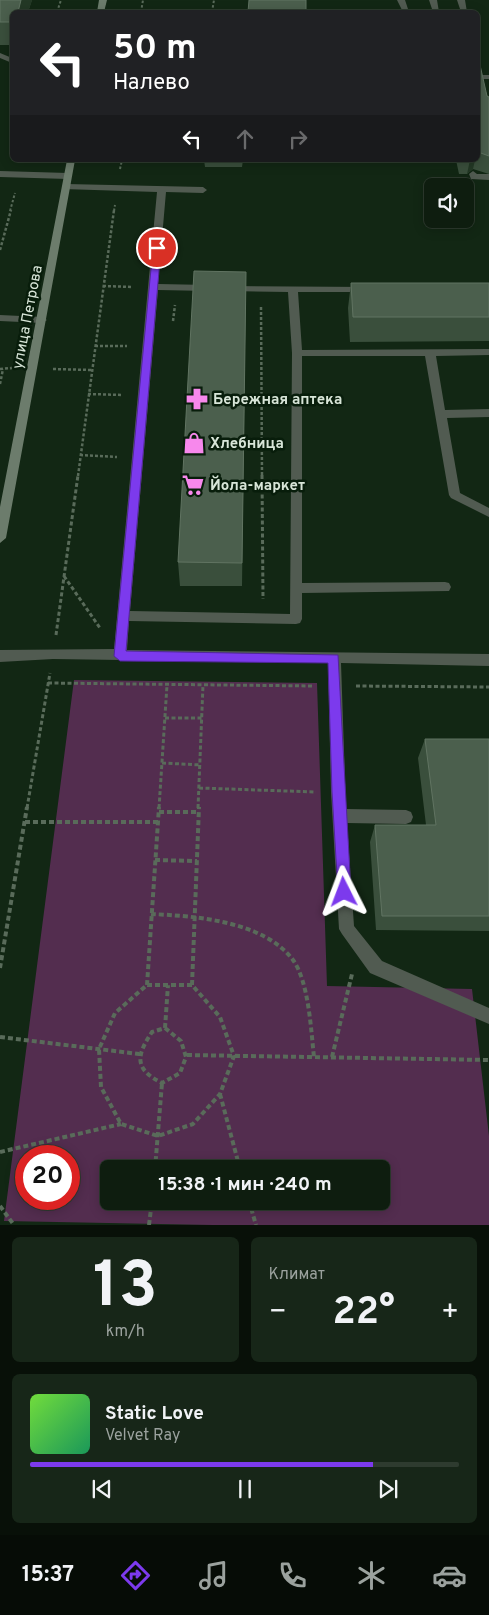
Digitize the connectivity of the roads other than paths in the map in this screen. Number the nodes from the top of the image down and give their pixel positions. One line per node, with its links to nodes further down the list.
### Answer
1 (482, 75): 2 (lane)
2 (484, 89)
3 (71, 162): 7 (main road, улица Петрова)
4 (0, 174): 7 (lane)
5 (473, 174): 6 (lane)
6 (489, 177)
7 (67, 182): 8 (lane); 14 (main road, улица Петрова)
8 (162, 189): 9 (lane); 10 (lane)
9 (203, 190)
10 (154, 287): 12 (lane); 25 (lane)
11 (381, 289): 12 (lane)
12 (293, 290): 16 (lane)
13 (0, 318): 14 (lane)
14 (42, 320): 20 (main road, улица Петрова)
15 (489, 352): 17 (lane)
16 (297, 353): 17 (lane); 24 (lane)
17 (430, 353): 19 (lane)
18 (489, 413): 19 (lane)
19 (441, 414): 21 (lane)
20 (3, 503): 22 (main road, улица Петрова)
21 (489, 513)
22 (0, 538)
23 (445, 587): 24 (lane)
24 (296, 588): 25 (lane)
25 (123, 616): 27 (lane)
26 (0, 656): 27 (lane)
27 (120, 656): 28 (lane)
28 (334, 658): 29 (lane); 30 (lane)
29 (489, 660)
30 (340, 816): 31 (lane); 32 (lane)
31 (406, 817)
32 (489, 1016)

